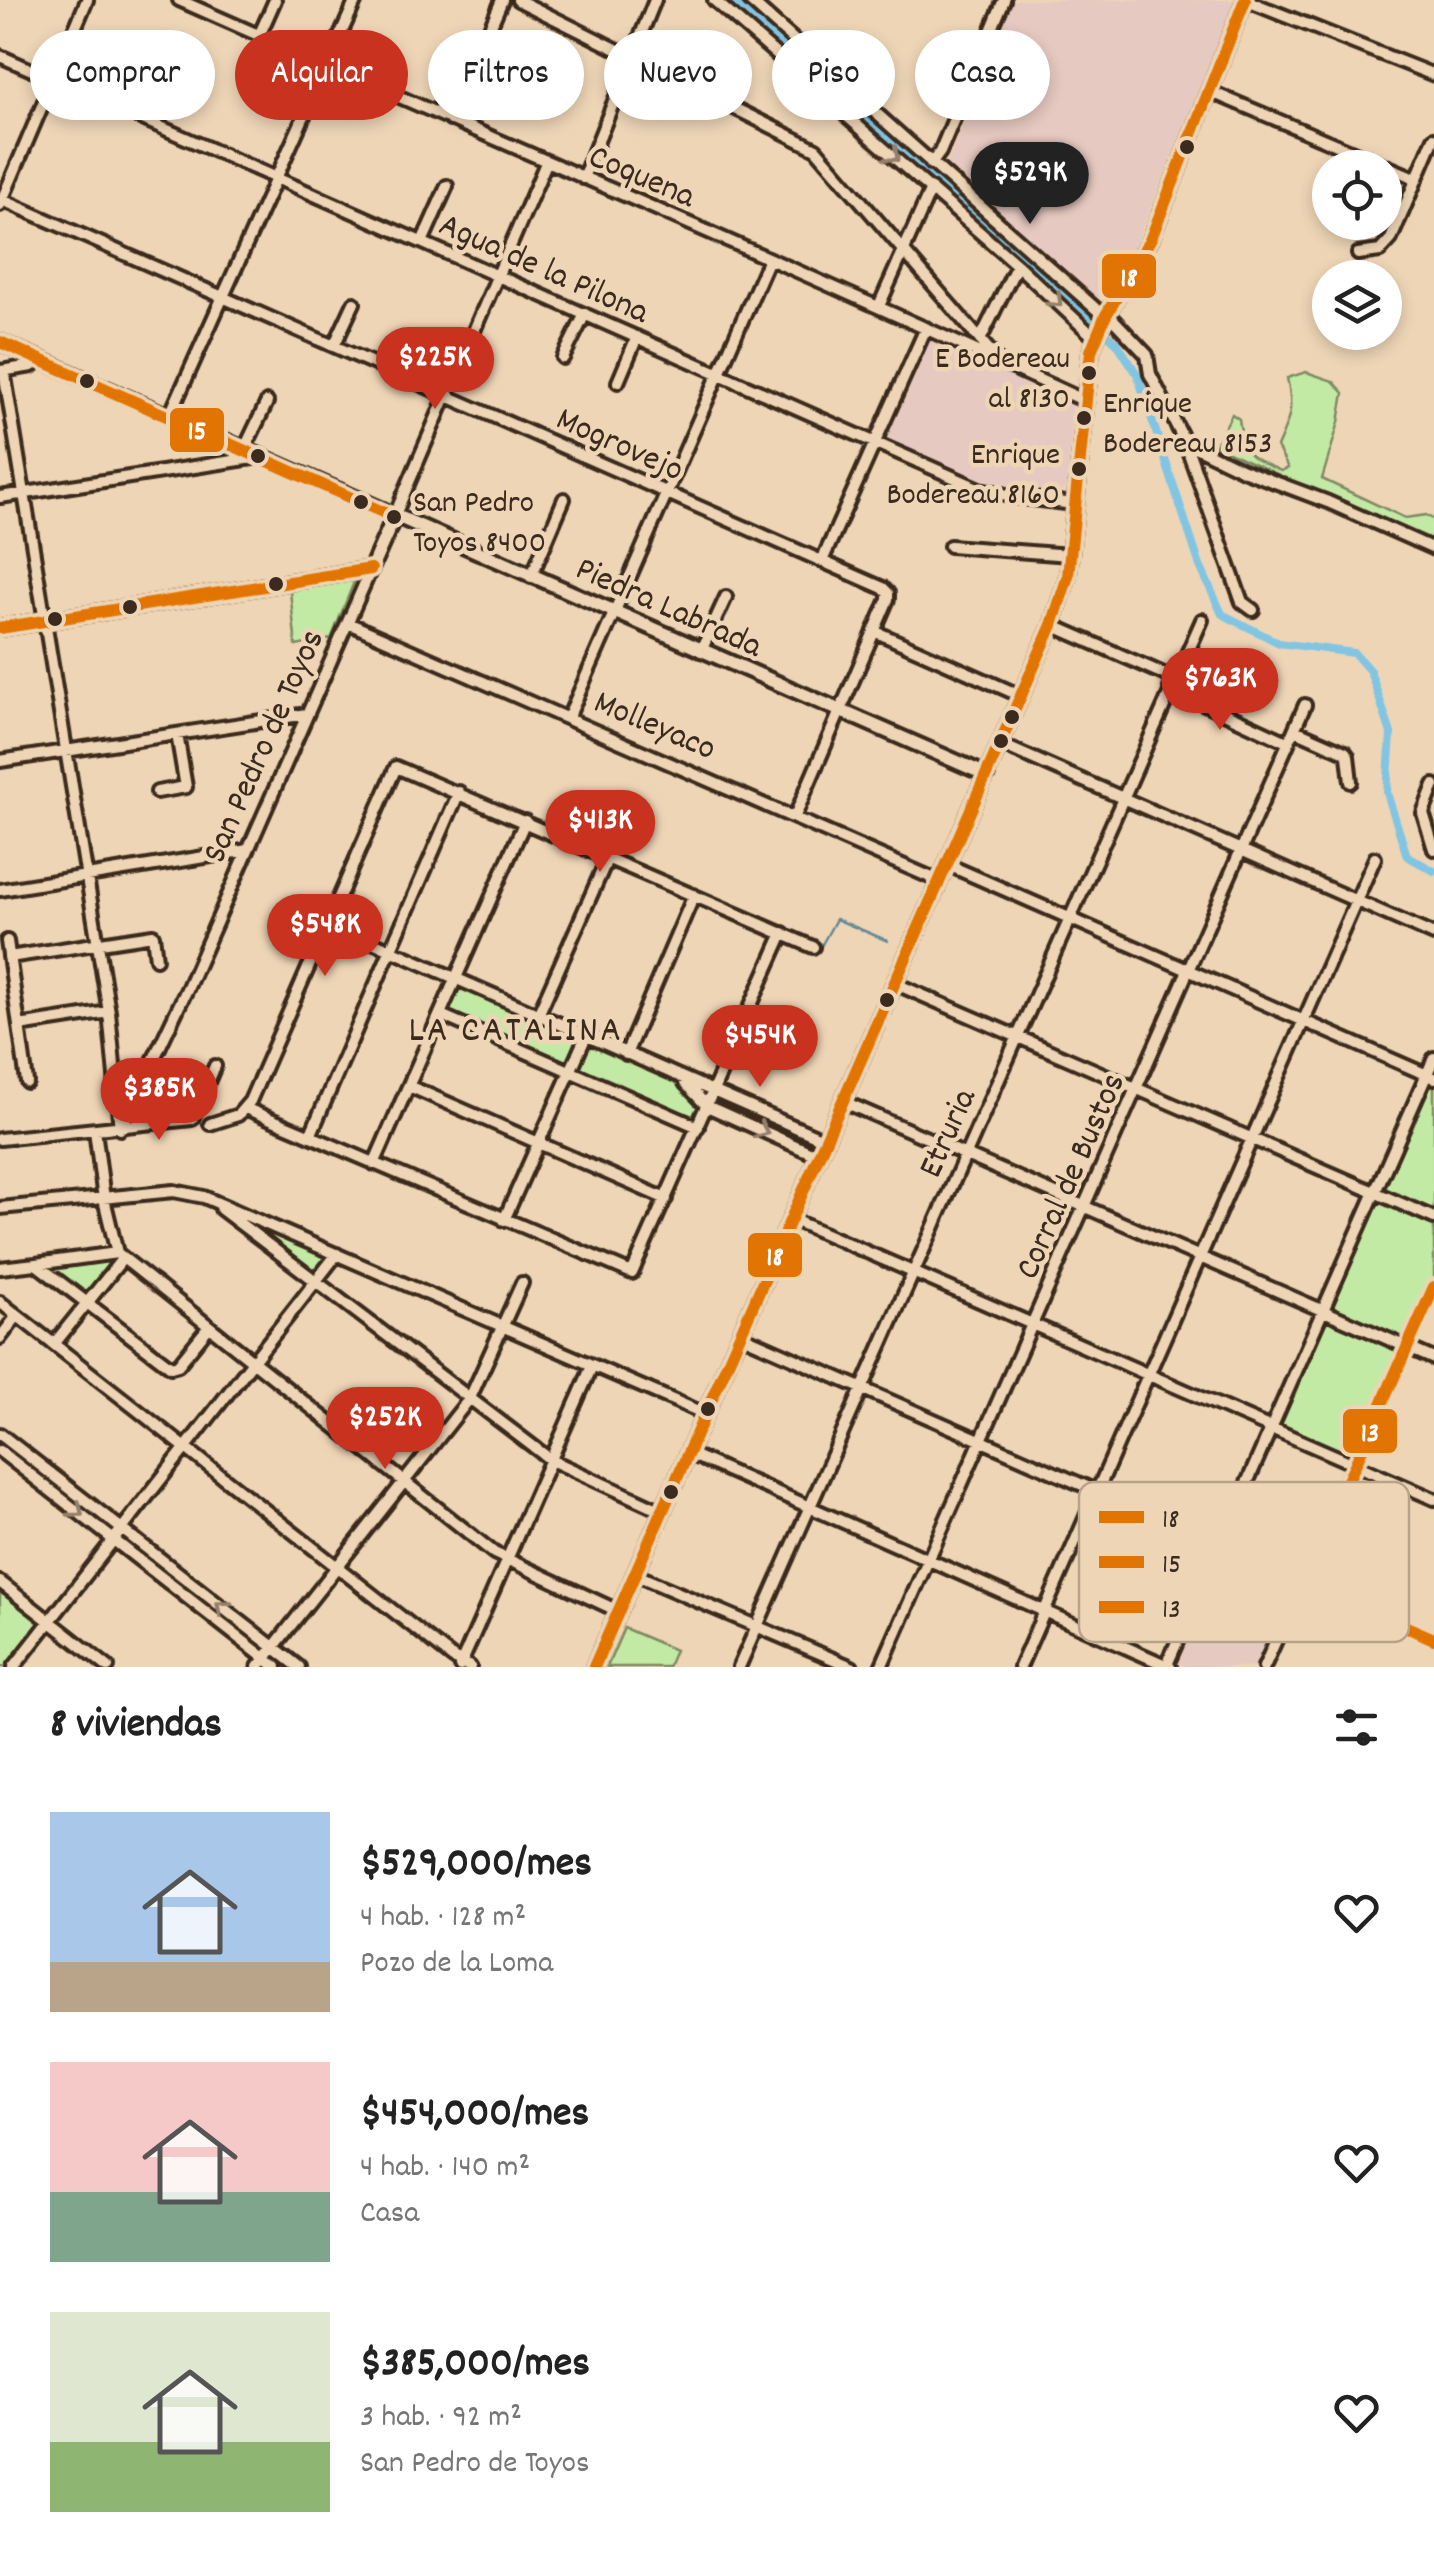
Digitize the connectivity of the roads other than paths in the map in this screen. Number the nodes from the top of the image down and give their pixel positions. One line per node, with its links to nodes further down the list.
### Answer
1 (88, 0): 12 (street)
2 (180, 0): 13 (street, Coquena)
3 (275, 0): 14 (street)
4 (356, 0): 15 (street)
5 (502, 0): 16 (street)
6 (518, 0): 18 (street)
7 (656, 0): 17 (street)
8 (714, 0): 36 (street, one-way to 36)
9 (749, 0): 31 (street)
10 (1004, 0): 31 (street)
11 (1245, 0): 21 (street); 22 (main road)
12 (75, 30)
13 (246, 30)
14 (262, 30)
15 (343, 30)
16 (489, 30)
17 (645, 30)
18 (604, 43)
19 (0, 56): 20 (street, Agua de la Pilona)
20 (30, 69)
21 (1434, 75)
22 (1209, 91): 34 (street); 48 (main road)
23 (752, 117): 39 (street)
24 (37, 120): 37 (street)
25 (146, 120): 32 (street, Agua de la Pilona)
26 (302, 120): 32 (street)
27 (450, 120): 30 (street, Coquena)
28 (607, 120): 33 (street)
29 (1434, 138): 34 (street)
30 (546, 163): 33 (street, Coquena); 43 (street, San Pedro de Toyos)
31 (931, 164): 48 (street)
32 (276, 177): 38 (street, Agua de la Pilona); 44 (street)
33 (582, 178): 41 (street, Coquena)
34 (1417, 179): 40 (street)
35 (446, 186): 38 (street)
36 (931, 189): 39 (street); 42 (street)
37 (1, 202): 44 (street, Mogrovejo)
38 (422, 242): 43 (street, Agua de la Pilona)
39 (903, 250): 46 (street); 52 (street)
40 (1358, 254)
41 (769, 258): 46 (street, Coquena); 59 (street)
42 (1017, 265): 51 (street, one-way to 51); 52 (street)
43 (498, 276): 47 (street, Agua de la Pilona); 61 (street, San Pedro de Toyos)
44 (222, 297): 54 (street, Mogrovejo); 64 (street)
45 (354, 303): 54 (street)
46 (879, 306): 49 (street, Coquena)
47 (584, 314): 50 (street, Agua de la Pilona); 55 (street)
48 (1106, 315): 51 (main road); 66 (street)
49 (926, 328): 57 (street, Coquena); 65 (street)
50 (636, 336): 59 (street, Agua de la Pilona); 60 (street)
51 (1094, 338): 62 (main road)
52 (980, 340): 57 (street)
53 (0, 342): 56 (main road, Piedra Labrada)
54 (334, 346): 61 (street, Mogrovejo)
55 (563, 358)
56 (38, 359): 58 (street); 64 (main road, Piedra Labrada)
57 (999, 361): 62 (street, Coquena)
58 (2, 371): 70 (street)
59 (719, 373): 65 (street, Agua de la Pilona); 69 (street)
60 (618, 382)
61 (445, 395): 69 (street, Mogrovejo); 74 (street, San Pedro de Toyos)
62 (1084, 400): 73 (main road)
63 (266, 402): 67 (street)
64 (169, 417): 67 (main road, Piedra Labrada)
65 (874, 442): 73 (street, Agua de la Pilona); 78 (street)
66 (1184, 442): 76 (street); 82 (street)
67 (244, 450): 68 (main road, Piedra Labrada)
68 (259, 457): 70 (street); 74 (main road, Piedra Labrada)
69 (666, 492): 78 (street, Mogrovejo); 83 (street)
70 (26, 493): 71 (street); 85 (street)
71 (0, 497)
72 (564, 499): 80 (street)
73 (1074, 504): 77 (main road)
74 (394, 517): 79 (main road, San Pedro de Toyos); 80 (main road, Piedra Labrada)
75 (950, 546): 77 (street)
76 (1434, 549)
77 (1070, 555): 87 (main road)
78 (822, 561): 89 (street, Mogrovejo)
79 (371, 569): 85 (main road); 86 (street, San Pedro de Toyos)
80 (531, 576): 83 (main road, Piedra Labrada)
81 (726, 597): 90 (street)
82 (1253, 610)
83 (614, 613): 90 (main road, Piedra Labrada); 96 (street)
84 (1202, 620): 91 (street, Etruria)
85 (46, 621): 88 (main road); 101 (street)
86 (348, 622): 95 (street, San Pedro de Toyos); 96 (street, Molleyaco)
87 (1052, 626): 91 (street); 92 (main road)
88 (0, 628)
89 (874, 631): 92 (street); 94 (street)
90 (701, 651): 94 (main road, Piedra Labrada)
91 (1172, 684): 99 (street); 108 (street, Etruria)
92 (1021, 696): 100 (main road)
93 (1306, 706): 97 (street, Corral de Bustos)
94 (840, 712): 103 (main road, Piedra Labrada); 109 (street)
95 (308, 714): 98 (street); 112 (street, San Pedro de Toyos)
96 (568, 718): 109 (street, Molleyaco)
97 (1295, 730): 99 (street, Corral de Bustos); 104 (street)
98 (177, 734): 101 (street); 106 (street)
99 (1287, 742): 113 (street, Corral de Bustos)
100 (1000, 744): 103 (main road); 108 (street)
101 (67, 752): 102 (street); 117 (street)
102 (0, 761)
103 (986, 776): 116 (main road)
104 (1352, 782)
105 (1434, 785): 111 (street)
106 (158, 792)
107 (459, 792): 110 (street); 123 (street); 129 (street)
108 (1123, 798): 113 (street); 122 (street, Etruria)
109 (795, 816): 118 (street, Molleyaco)
110 (525, 821): 114 (street); 133 (street)
111 (1434, 849)
112 (248, 850): 117 (street); 157 (street, San Pedro de Toyos)
113 (1240, 850): 121 (street); 132 (street, Corral de Bustos)
114 (608, 857): 120 (street); 137 (street)
115 (1375, 858): 121 (street)
116 (946, 864): 118 (main road); 122 (street)
117 (86, 876): 119 (street); 127 (street)
118 (939, 881): 134 (main road)
119 (0, 890)
120 (694, 895): 124 (street); 142 (street)
121 (1356, 901): 125 (street); 138 (street)
122 (1070, 918): 132 (street); 141 (street, Etruria)
123 (328, 922): 129 (street); 154 (street)
124 (782, 934): 128 (street); 151 (street)
125 (1434, 935)
126 (6, 941): 130 (street)
127 (98, 942): 130 (street); 131 (street); 135 (street)
128 (813, 947)
129 (390, 951): 133 (street); 159 (street)
130 (9, 957): 139 (street)
131 (156, 959)
132 (1189, 970): 138 (street); 150 (street, Corral de Bustos)
133 (456, 979): 136 (street); 137 (street)
134 (894, 983): 141 (street); 152 (main road)
135 (109, 1012): 139 (street); 157 (street)
136 (441, 1015): 145 (street); 149 (street)
137 (538, 1016): 140 (street)
138 (1304, 1021): 147 (street); 162 (street)
139 (19, 1026): 148 (street)
140 (586, 1036): 142 (street); 145 (street)
141 (1017, 1036): 150 (street); 164 (street, Etruria)
142 (626, 1054): 146 (street)
143 (1434, 1058): 147 (street)
144 (215, 1066): 157 (street)
145 (570, 1070): 156 (street); 163 (street)
146 (679, 1077): 151 (street); 153 (street)
147 (1430, 1077): 167 (street)
148 (27, 1082)
149 (408, 1086): 163 (street); 166 (street)
150 (1136, 1088): 162 (street); 171 (street, Corral de Bustos)
151 (713, 1092): 153 (street); 161 (street)
152 (842, 1101): 161 (main road); 164 (street)
153 (707, 1106): 156 (street); 165 (street, one-way to 165)
154 (245, 1108): 155 (street); 159 (street)
155 (210, 1124)
156 (698, 1127): 170 (street)
157 (120, 1128): 158 (street)
158 (95, 1130): 160 (street); 169 (street)
159 (310, 1136): 166 (street)
160 (0, 1140)
161 (825, 1140): 165 (main road)
162 (1254, 1140): 167 (street); 178 (street)
163 (537, 1143): 170 (street); 175 (street)
164 (966, 1155): 171 (street); 181 (street, Etruria)
165 (818, 1156): 173 (main road)
166 (374, 1164): 175 (street)
167 (1376, 1192): 174 (street); 187 (street)
168 (204, 1197): 169 (street); 176 (street); 182 (street)
169 (104, 1199): 172 (street); 177 (street)
170 (666, 1199): 175 (street)
171 (1083, 1206): 178 (street); 189 (street, Corral de Bustos)
172 (0, 1208)
173 (791, 1218): 181 (street); 192 (main road)
174 (1434, 1218)
175 (504, 1220)
176 (337, 1254): 182 (street); 191 (street)
177 (120, 1256): 179 (street); 186 (street); 190 (street)
178 (1201, 1258): 187 (street); 199 (street)
179 (36, 1264): 180 (street); 186 (street)
180 (0, 1268)
181 (914, 1271): 189 (street); 200 (street, Etruria)
182 (316, 1281): 197 (street); 201 (street)
183 (522, 1283): 191 (street)
184 (1434, 1287): 195 (street)
185 (0, 1302): 188 (street)
186 (87, 1303): 190 (street); 194 (street)
187 (1324, 1312): 195 (street); 203 (street)
188 (17, 1316): 193 (street); 194 (street)
189 (1032, 1324): 199 (street); 205 (street, Corral de Bustos)
190 (208, 1328): 197 (street)
191 (503, 1328): 198 (street); 201 (street)
192 (740, 1336): 200 (street); 202 (main road)
193 (0, 1338)
194 (54, 1344): 206 (street)
195 (1407, 1347): 196 (street); 210 (street)
196 (1434, 1359)
197 (252, 1363): 206 (street); 211 (street)
198 (592, 1366): 202 (street); 209 (street)
199 (1150, 1374): 203 (street); 212 (street)
200 (860, 1388): 205 (street); 219 (street, Etruria)
201 (470, 1398): 209 (street); 211 (street)
202 (704, 1414): 208 (main road)
203 (1273, 1428): 210 (street); 213 (street)
204 (0, 1434): 221 (street)
205 (980, 1441): 216 (street); 225 (street, Corral de Bustos)
206 (186, 1448): 221 (street); 226 (street)
207 (0, 1451): 223 (street, one-way to 223)
208 (688, 1453): 219 (street); 220 (main road)
209 (550, 1460): 220 (street); 224 (street)
210 (1355, 1464): 214 (street); 215 (street)
211 (403, 1482): 224 (street); 226 (street)
212 (1101, 1482)
213 (1249, 1482)
214 (1347, 1482)
215 (1396, 1482)
216 (1079, 1484)
217 (1409, 1488): 218 (street)
218 (1434, 1499)
219 (808, 1509): 225 (street); 232 (street, Etruria)
220 (662, 1512): 227 (main road)
221 (122, 1530): 223 (street); 239 (street, one-way to 221)
222 (1079, 1533): 230 (street)
223 (114, 1540): 231 (street); 240 (street)
224 (507, 1560): 229 (street); 241 (street)
225 (926, 1560): 230 (street); 250 (street, Corral de Bustos)
226 (336, 1567): 239 (street); 241 (street)
227 (634, 1574): 229 (main road); 232 (street)
228 (0, 1582): 231 (street)
229 (618, 1611): 247 (main road)
230 (1044, 1612): 233 (street); 251 (street)
231 (50, 1621): 243 (street); 244 (street)
232 (757, 1626): 248 (street, Etruria); 249 (street)
233 (1079, 1627)
234 (1409, 1628): 235 (street)
235 (1434, 1639)
236 (1112, 1642): 242 (street)
237 (1178, 1642): 242 (street)
238 (1275, 1642): 252 (street)
239 (274, 1647): 240 (street); 246 (street)
240 (261, 1663): 245 (street)
241 (464, 1666)
242 (1167, 1666)
243 (14, 1667)
244 (108, 1667)
245 (276, 1667)
246 (299, 1667)
247 (594, 1667)
248 (739, 1667)
249 (852, 1667)
250 (881, 1667)
251 (1020, 1667)
252 (1264, 1667)

